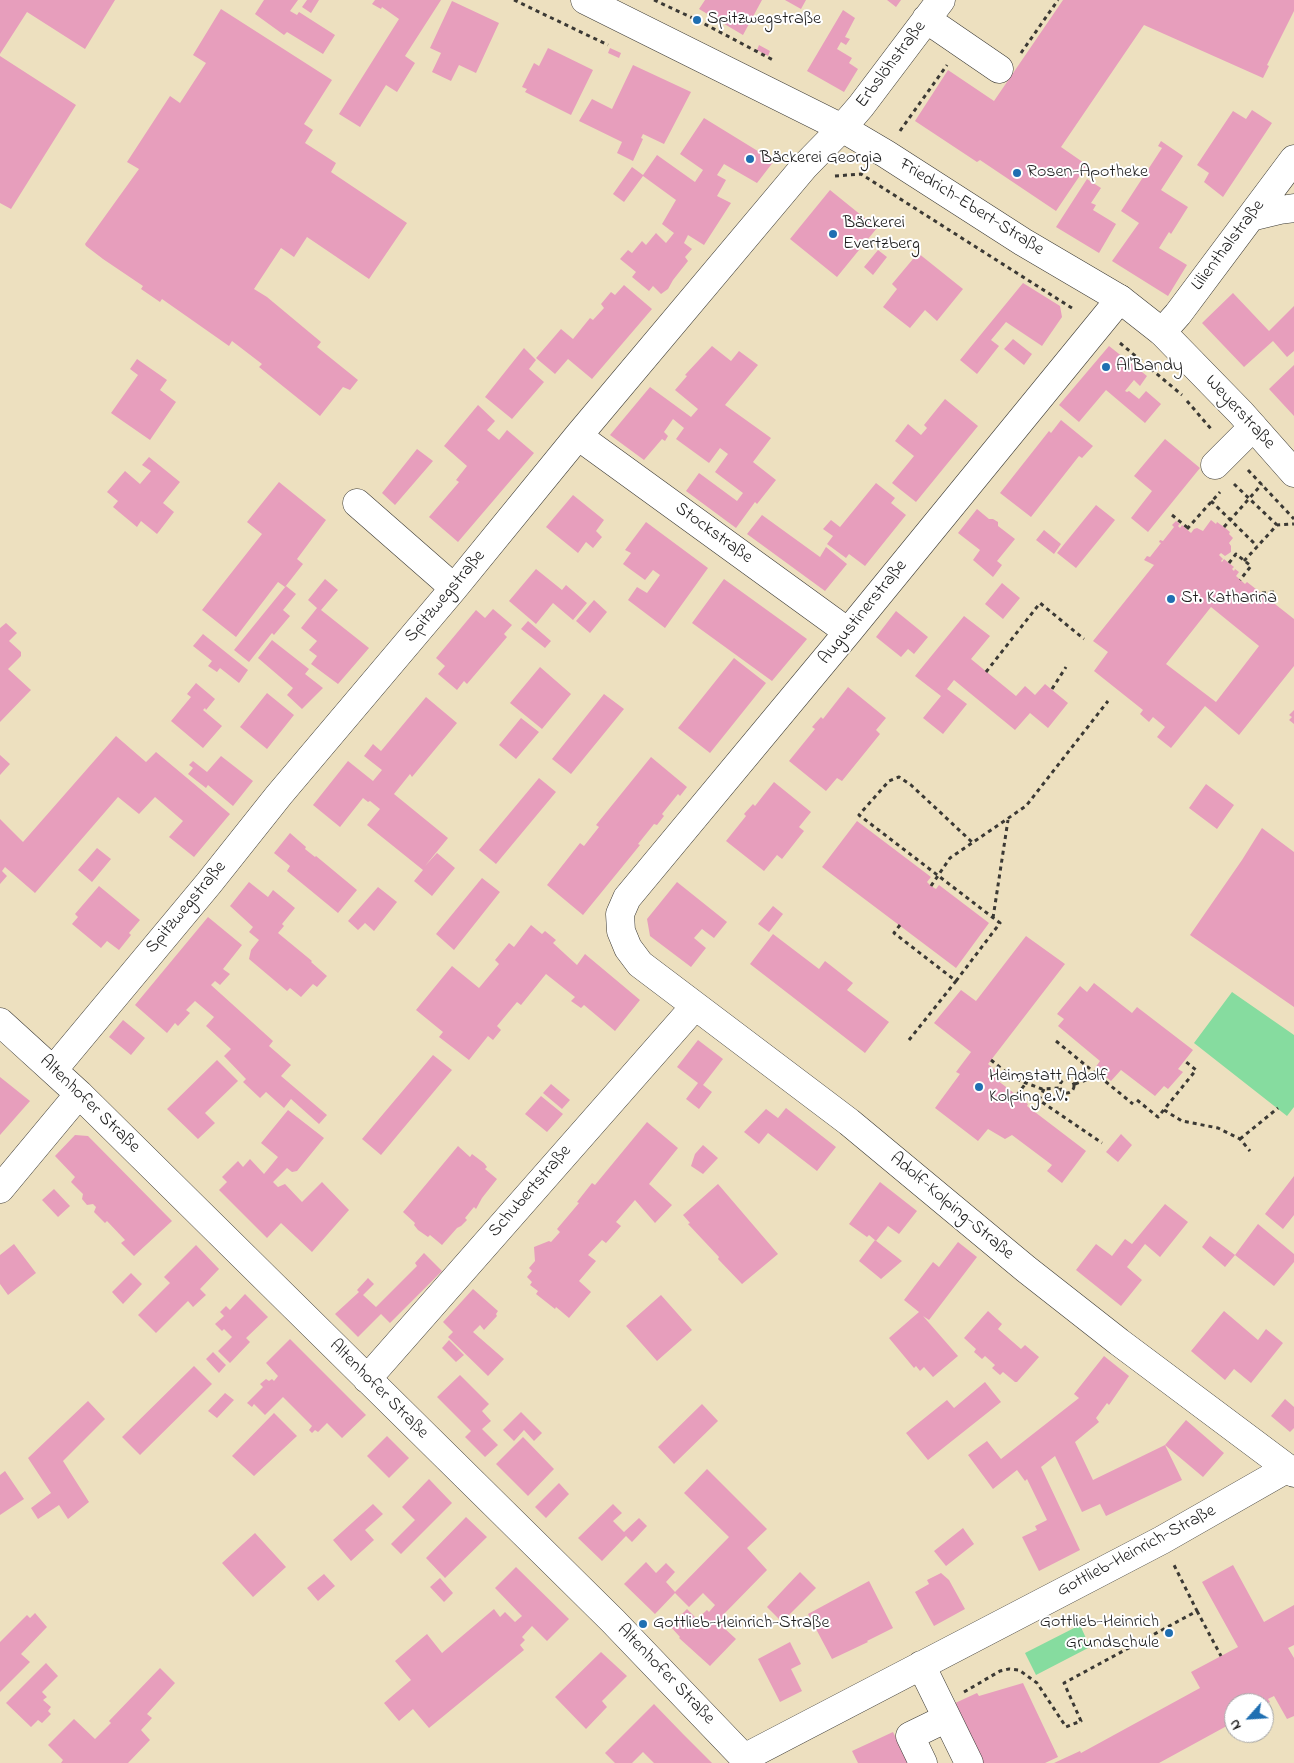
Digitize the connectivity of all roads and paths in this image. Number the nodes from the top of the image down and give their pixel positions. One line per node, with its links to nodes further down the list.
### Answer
1 (585, 0): 4 (street, Friedrich-Ebert-Straße)
2 (934, 10): 3 (street); 4 (street, Erbslöhstraße)
3 (999, 69)
4 (842, 128): 9 (street, Friedrich-Ebert-Straße); 13 (street, Spitzwegstraße)
5 (1294, 159): 8 (street, Lilienthalstraße)
6 (861, 174): 10 (path)
7 (1294, 208): 8 (street)
8 (1251, 217): 11 (street, Lilienthalstraße)
9 (1120, 299): 10 (street, Augustinerstraße); 11 (street, Friedrich-Ebert-Straße)
10 (1099, 325): 14 (path); 33 (street, Augustinerstraße)
11 (1162, 332): 12 (street, Weyerstraße)
12 (1253, 427): 14 (street); 15 (street, Weyerstraße)
13 (578, 436): 30 (street, Spitzwegstraße); 33 (street, Stockstraße)
14 (1225, 465): 16 (path); 17 (path); 18 (path)
15 (1294, 473)
16 (1262, 484): 17 (path); 22 (path)
17 (1249, 498): 21 (path); 24 (path)
18 (1211, 501): 20 (path); 21 (path)
19 (356, 503): 30 (street)
20 (1172, 515)
21 (1230, 519): 25 (path); 26 (path)
22 (1294, 519)
23 (1294, 524): 24 (path)
24 (1278, 525): 26 (path)
25 (1224, 526)
26 (1257, 546): 27 (path)
27 (1244, 560): 28 (path); 29 (path)
28 (1229, 563)
29 (1240, 580)
30 (454, 588): 53 (street, Spitzwegstraße)
31 (1274, 592): 32 (path)
32 (1262, 593)
33 (848, 632): 45 (street, Augustinerstraße)
34 (1084, 639): 36 (path)
35 (1066, 667): 37 (path)
36 (986, 672)
37 (1052, 689)
38 (1108, 701): 39 (path)
39 (1008, 819): 40 (path); 43 (path)
40 (974, 843): 41 (path); 41 (path)
41 (938, 875): 42 (path); 43 (path)
42 (931, 886)
43 (993, 918): 46 (path)
44 (900, 925): 46 (path)
45 (620, 931): 47 (street, Adolf-Kolping-Straße)
46 (956, 981): 49 (path)
47 (695, 1006): 69 (street, Schubertstraße); 70 (street, Adolf-Kolping-Straße)
48 (0, 1022): 53 (street, Altenhofer Straße)
49 (909, 1040)
50 (1056, 1041): 54 (path)
51 (991, 1060): 55 (path)
52 (1184, 1061): 64 (path)
53 (54, 1069): 59 (street, Altenhofer Straße)
54 (1101, 1075): 56 (path); 62 (path)
55 (1026, 1083): 58 (path); 60 (path)
56 (1075, 1084): 57 (path); 57 (path)
57 (1060, 1088): 58 (path)
58 (1044, 1089): 66 (path)
59 (79, 1094): 68 (street); 69 (street, Altenhofer Straße)
60 (1017, 1095)
61 (1137, 1100): 64 (path)
62 (1133, 1104)
63 (1278, 1108): 65 (path)
64 (1164, 1110): 65 (path)
65 (1240, 1139): 67 (path)
66 (1102, 1143)
67 (1250, 1151)
68 (0, 1189)
69 (367, 1379): 77 (street, Altenhofer Straße)
70 (1291, 1471): 71 (street, Gottlieb-Heinrich-Straße)
71 (1162, 1540): 72 (path); 74 (street, Gottlieb-Heinrich-Straße)
72 (1198, 1611): 73 (path); 75 (path)
73 (1221, 1656)
74 (921, 1665): 76 (street); 77 (street, Gottlieb-Heinrich-Straße)
75 (965, 1698)
76 (947, 1718): 78 (street); 79 (street)
77 (747, 1760)
78 (923, 1763)
79 (969, 1763)

